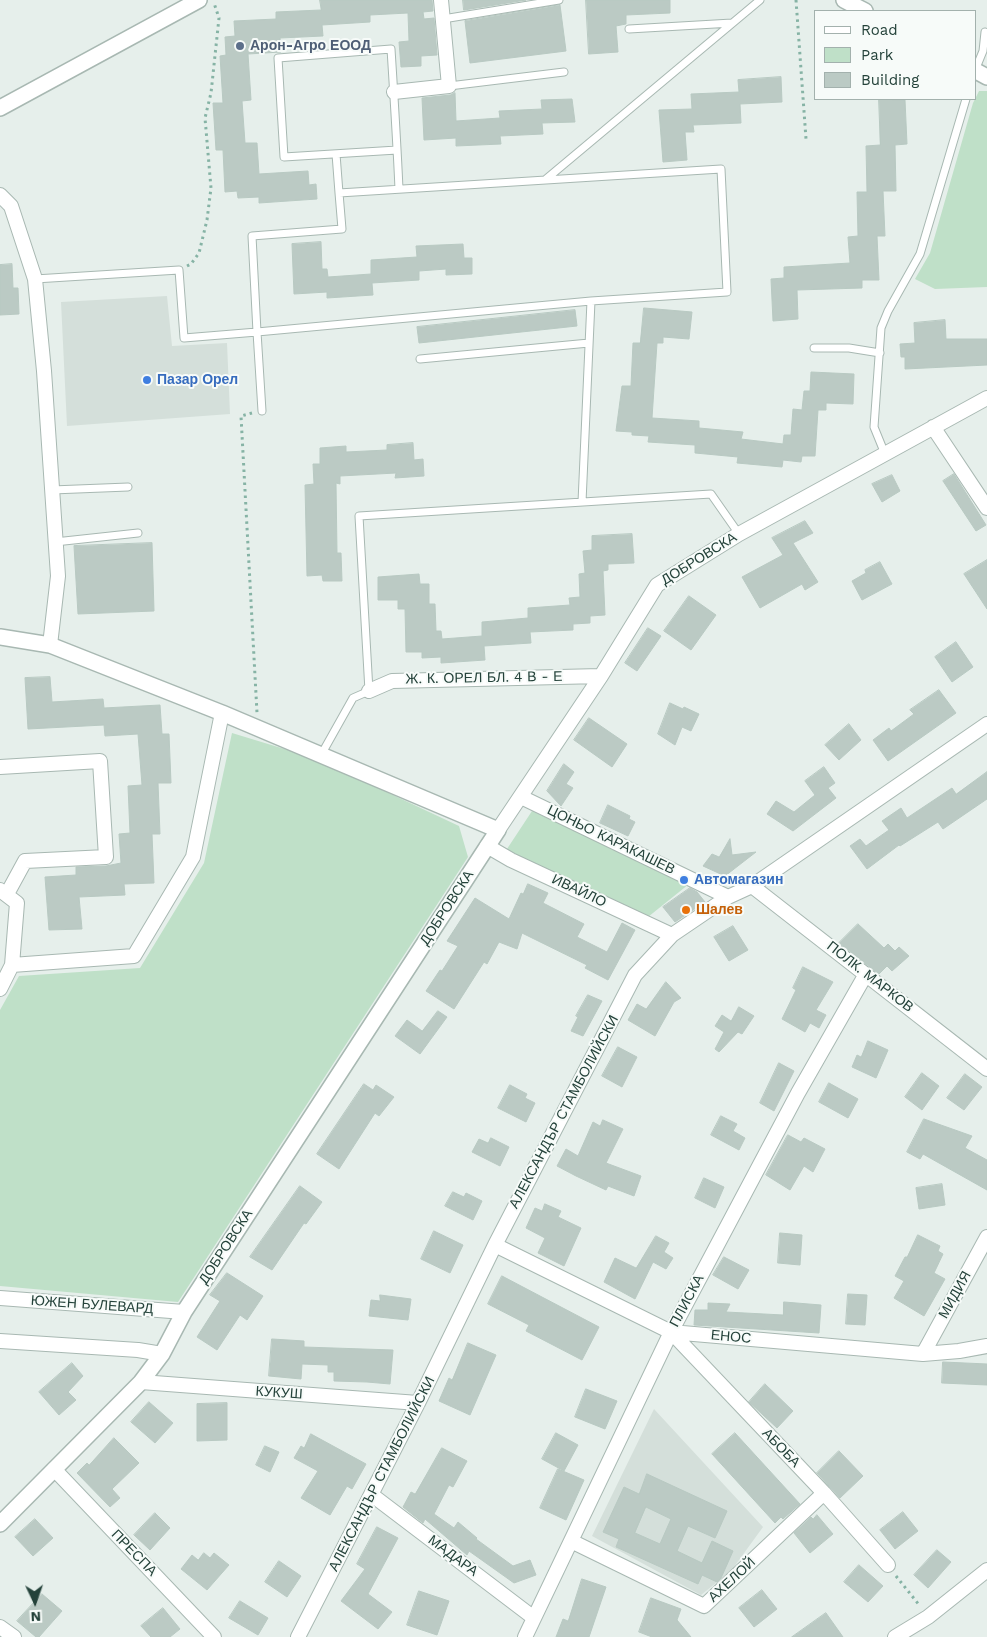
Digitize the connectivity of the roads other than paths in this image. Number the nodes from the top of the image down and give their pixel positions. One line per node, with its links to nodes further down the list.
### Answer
1 (199, 0): 16 (street)
2 (441, 0): 7 (street)
3 (559, 0): 7 (lane)
4 (760, 0): 8 (lane)
5 (844, 0): 6 (street)
6 (863, 10)
7 (443, 19): 13 (street)
8 (733, 23): 9 (lane); 19 (lane)
9 (629, 29)
10 (985, 32): 11 (lane)
11 (977, 67)
12 (564, 72): 13 (lane)
13 (449, 86): 14 (street)
14 (394, 92): 17 (lane); 18 (lane)
15 (966, 100): 28 (lane)
16 (0, 108)
17 (397, 150): 18 (lane); 20 (lane)
18 (336, 154): 21 (lane)
19 (545, 180): 20 (lane); 24 (lane)
20 (399, 189): 21 (lane)
21 (339, 193): 25 (lane)
22 (0, 195): 23 (street)
23 (35, 279): 25 (lane); 35 (street)
24 (592, 301): 25 (lane); 26 (lane)
25 (257, 332): 31 (lane)
26 (590, 343): 29 (lane); 36 (lane)
27 (814, 348): 28 (lane)
28 (880, 353): 33 (lane)
29 (420, 359)
30 (987, 398): 32 (street, ДОБРОВСКА)
31 (262, 411)
32 (933, 428): 33 (street, ДОБРОВСКА); 37 (street)
33 (885, 454): 39 (street, ДОБРОВСКА)
34 (128, 487): 35 (lane)
35 (52, 490): 40 (street)
36 (582, 502): 39 (lane); 44 (lane)
37 (987, 508)
38 (138, 534): 40 (lane)
39 (739, 534): 43 (street, ДОБРОВСКА)
40 (55, 542): 42 (street)
41 (0, 637): 42 (street)
42 (50, 645): 45 (street)
43 (601, 676): 44 (street, Ж. К. ОРЕЛ БЛ. 4 В - Е); 49 (street, ДОБРОВСКА)
44 (369, 691): 47 (lane)
45 (222, 713): 47 (street); 56 (street)
46 (987, 724): 52 (street, АЛЕКСАНДЪР СТАМБОЛИЙСКИ)
47 (321, 755): 50 (street)
48 (0, 767): 53 (street)
49 (521, 797): 50 (street, ДОБРОВСКА); 54 (street, ЦОНЬО КАРАКАШЕВ)
50 (498, 830): 51 (street, ДОБРОВСКА)
51 (487, 846): 55 (street, ИВАЙЛО); 63 (street, ДОБРОВСКА)
52 (752, 886): 54 (street, АЛЕКСАНДЪР СТАМБОЛИЙСКИ); 57 (street, ПОЛК. МАРКОВ)
53 (4, 892): 56 (street)
54 (728, 897): 55 (street, АЛЕКСАНДЪР СТАМБОЛИЙСКИ)
55 (672, 936): 61 (street, АЛЕКСАНДЪР СТАМБОЛИЙСКИ)
56 (12, 965): 58 (street)
57 (866, 974): 59 (street, ПОЛК. МАРКОВ); 64 (street, ПЛИСКА)
58 (0, 989)
59 (987, 1069)
60 (987, 1237): 68 (street, МИДИЯ)
61 (494, 1245): 64 (street, ЕНОС); 70 (street, АЛЕКСАНДЪР СТАМБОЛИЙСКИ)
62 (0, 1298): 63 (street, ЮЖЕН БУЛЕВАРД)
63 (184, 1312): 67 (street, ДОБРОВСКА)
64 (670, 1332): 68 (street, ЕНОС); 72 (street, АБОБА); 75 (street, ПЛИСКА)
65 (0, 1341): 67 (street)
66 (987, 1346): 68 (street, ЕНОС)
67 (162, 1354): 69 (street, ДОБРОВСКА)
68 (923, 1354)
69 (141, 1382): 70 (street, КУКУШ); 71 (street, ДОБРОВСКА)
70 (418, 1403): 73 (street, АЛЕКСАНДЪР СТАМБОЛИЙСКИ)
71 (54, 1469): 74 (street, ДОБРОВСКА); 81 (street, ПРЕСПА)
72 (824, 1494): 75 (street, АХЕЛОЙ); 76 (street, АБОБА)
73 (372, 1495): 78 (street, МАДАРА); 82 (street, АЛЕКСАНДЪР СТАМБОЛИЙСКИ)
74 (0, 1524)
75 (571, 1541): 78 (street, ПЛИСКА)
76 (888, 1565)
77 (987, 1570): 84 (street)
78 (534, 1618): 83 (street, ПЛИСКА)
79 (0, 1627): 80 (street)
80 (14, 1637)
81 (214, 1637)
82 (298, 1637)
83 (525, 1637)
84 (895, 1637)

